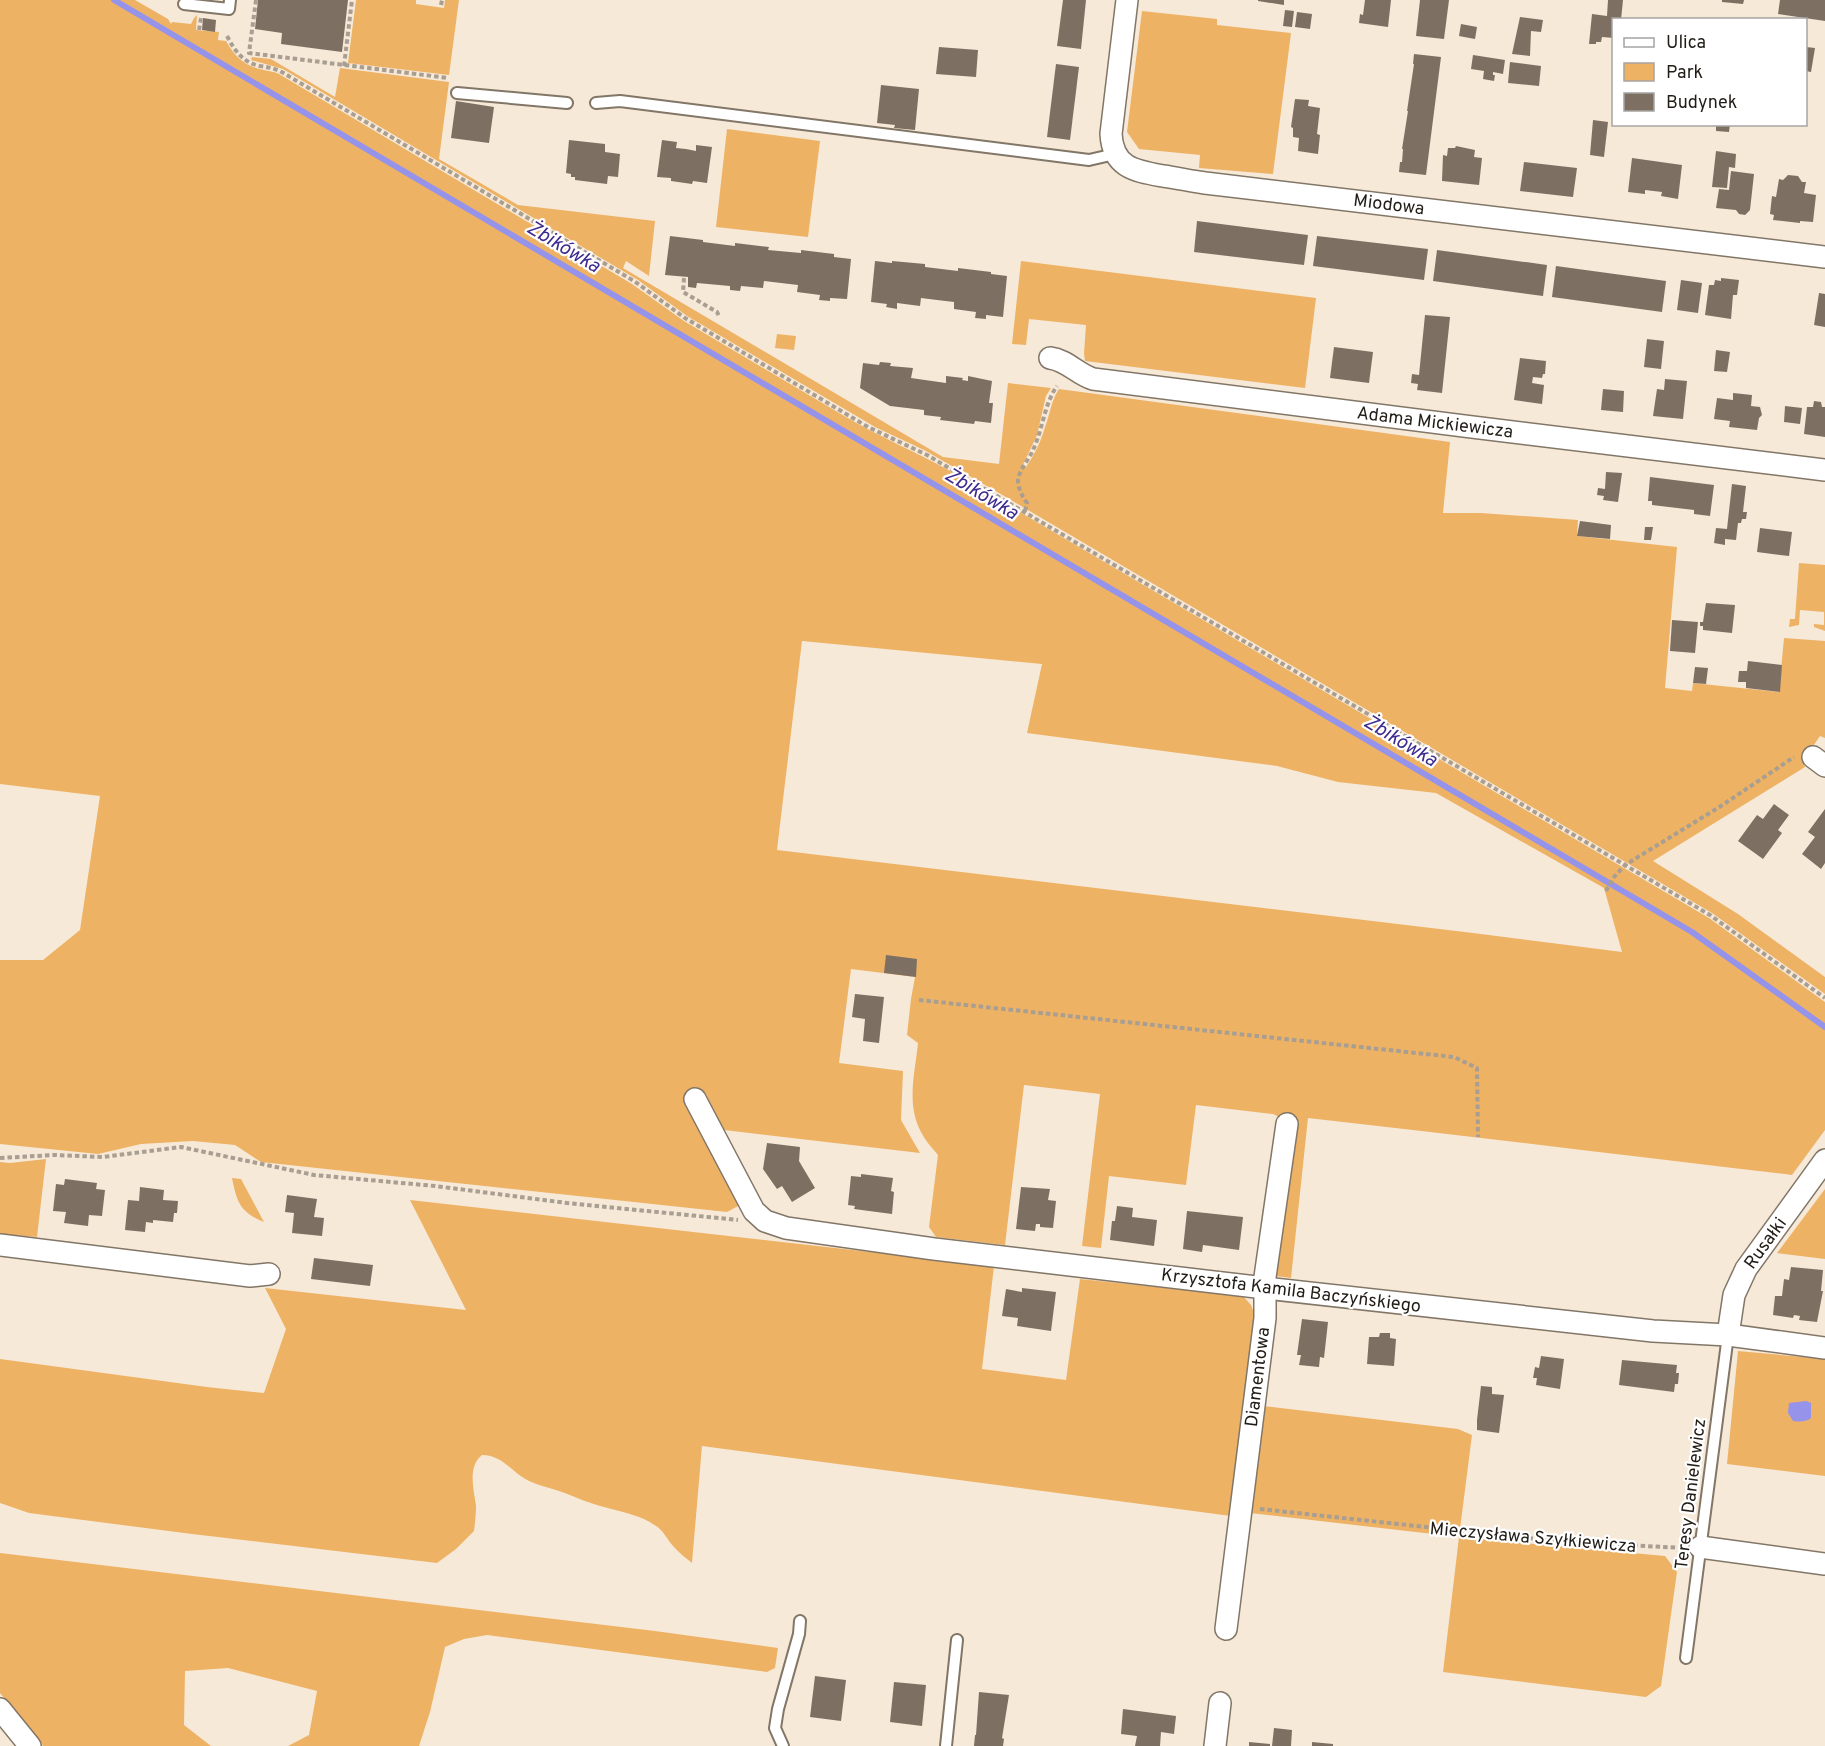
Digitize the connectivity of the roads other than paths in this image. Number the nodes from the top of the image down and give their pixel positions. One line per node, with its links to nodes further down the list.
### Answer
1 (231, 0): 3 (lane)
2 (1127, 0): 7 (street)
3 (184, 4)
4 (457, 93): 6 (lane)
5 (596, 103): 7 (lane)
6 (567, 104)
7 (1115, 154): 8 (street, Miodowa)
8 (1825, 257)
9 (1050, 357): 10 (street, Adama Mickiewicza)
10 (1825, 470)
11 (695, 1099): 16 (street, Krzysztofa Kamila Baczyńskiego)
12 (1287, 1124): 16 (street, Diamentowa)
13 (1825, 1160): 17 (street, Rusałki)
14 (0, 1245): 15 (street)
15 (268, 1274)
16 (1265, 1288): 17 (street, Krzysztofa Kamila Baczyńskiego); 22 (street, Diamentowa)
17 (1728, 1335): 18 (street, Krzysztofa Kamila Baczyńskiego); 19 (lane, Teresy Danielewicz)
18 (1825, 1348)
19 (1700, 1547): 20 (street); 24 (lane, Teresy Danielewicz)
20 (1825, 1564)
21 (800, 1621): 28 (lane)
22 (1226, 1629)
23 (957, 1640): 29 (lane)
24 (1686, 1658)
25 (1220, 1702): 30 (street)
26 (0, 1709): 27 (street)
27 (30, 1746)
28 (783, 1746)
29 (946, 1746)
30 (1215, 1746)

